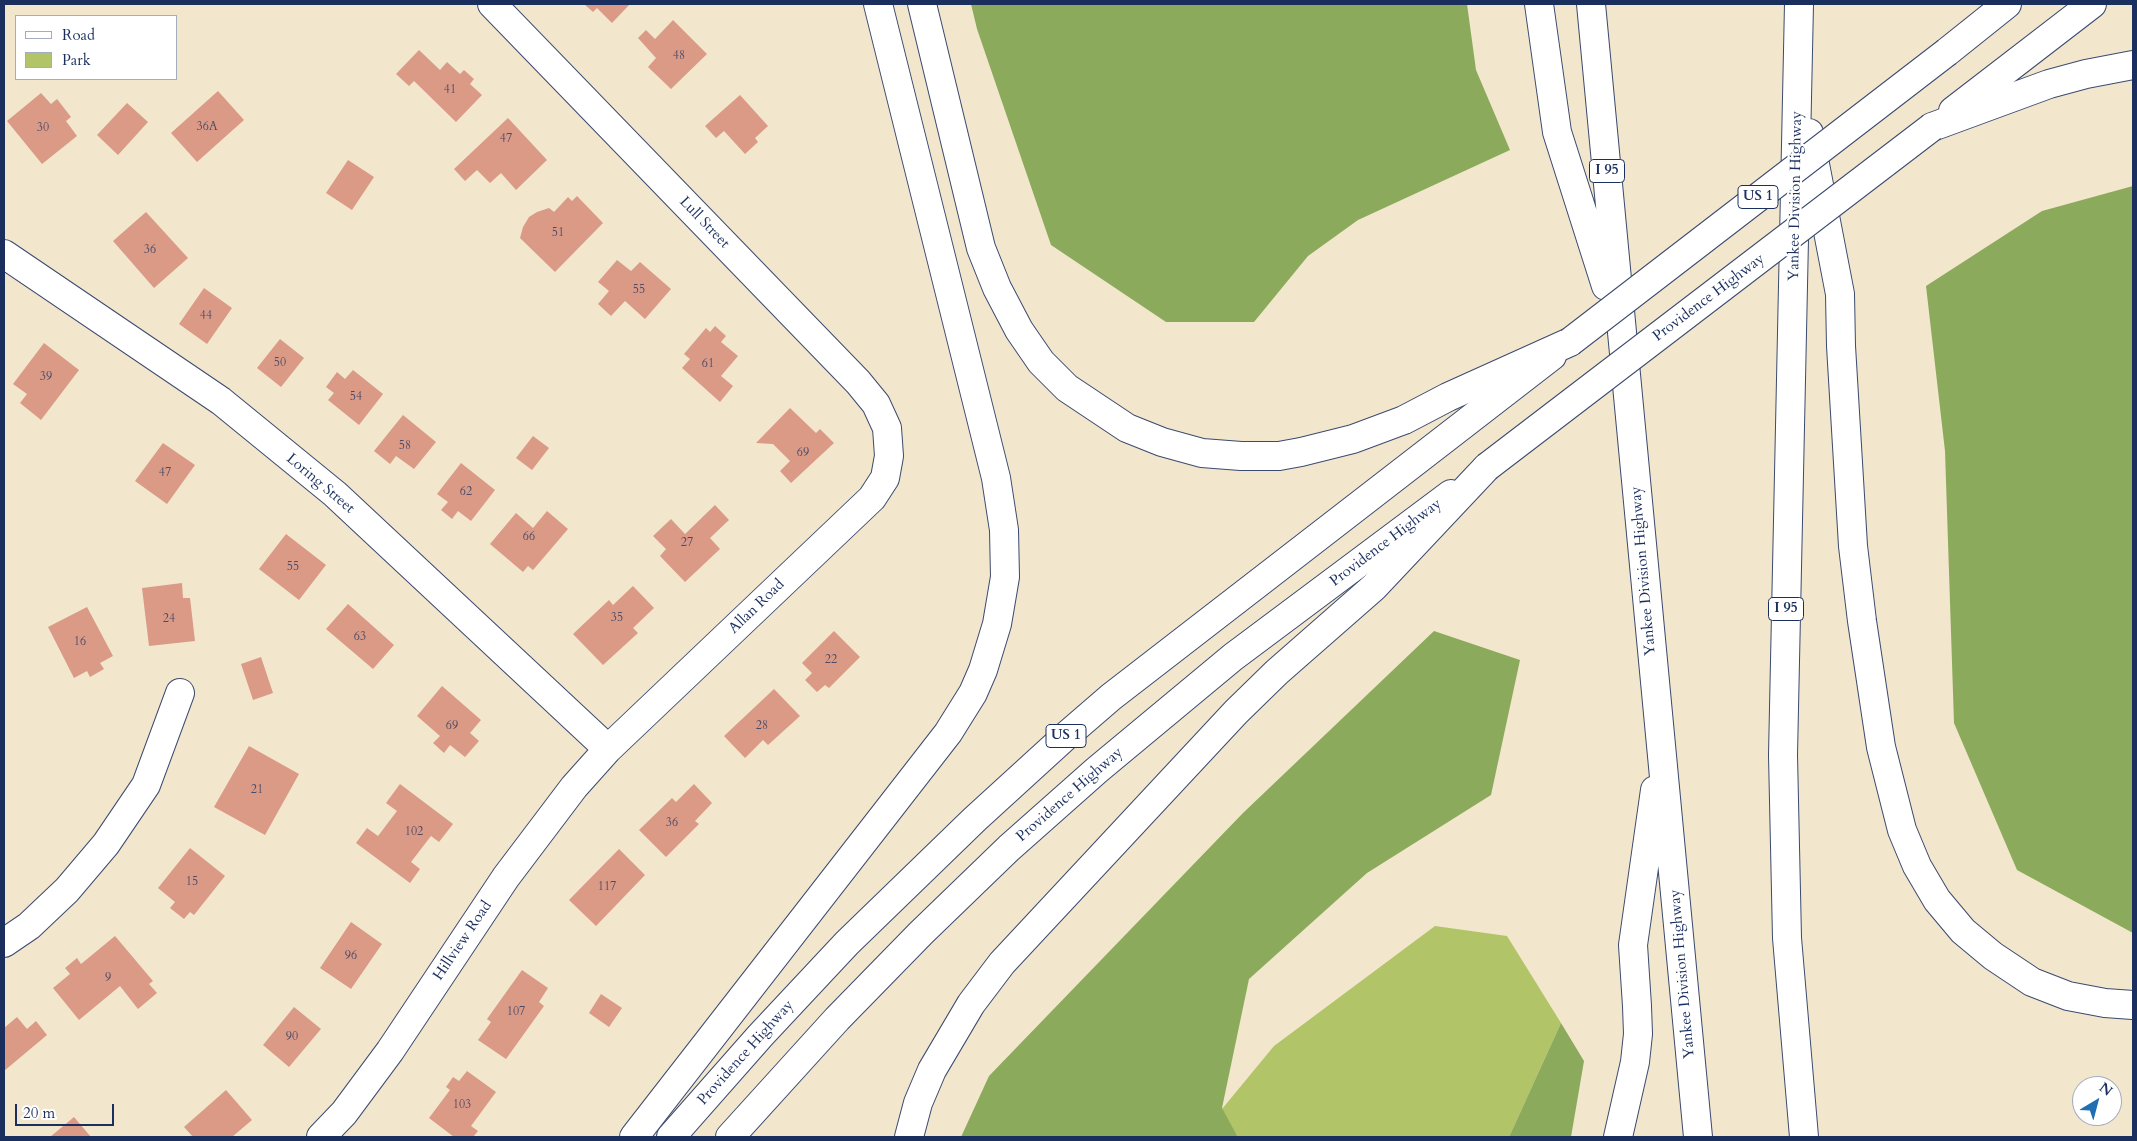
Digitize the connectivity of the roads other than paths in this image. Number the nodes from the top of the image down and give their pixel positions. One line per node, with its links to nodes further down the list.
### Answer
1 (492, 4): 17 (main road, Lull Street)
2 (878, 4): 25 (main road)
3 (922, 4): 16 (main road)
4 (1539, 4): 15 (main road)
5 (1591, 4): 15 (main road, Yankee Division Highway / I 95)
6 (1799, 4): 12 (main road, Yankee Division Highway / I 95)
7 (1992, 4): 10 (main road, US 1)
8 (2007, 4): 10 (main road)
9 (2092, 4): 13 (main road, Providence Highway)
10 (1947, 52): 16 (main road, US 1, bridge)
11 (2133, 65): 13 (main road)
12 (1798, 80): 23 (main road); 31 (main road, Yankee Division Highway / I 95)
13 (1932, 127): 18 (main road, Providence Highway, bridge)
14 (4, 254): 21 (main road, Loring Street)
15 (1622, 339): 20 (main road, Yankee Division Highway / I 95)
16 (1509, 379): 26 (main road, Providence Highway / US 1)
17 (889, 456): 21 (main road, Allan Road)
18 (1488, 467): 27 (main road, Providence Highway); 28 (main road)
19 (180, 693): 22 (main road)
20 (1661, 747): 29 (main road); 30 (main road, Yankee Division Highway / I 95)
21 (608, 749): 24 (main road, Hillview Road)
22 (4, 942)
23 (2133, 1006)
24 (321, 1137)
25 (634, 1137)
26 (671, 1137)
27 (730, 1137)
28 (909, 1137)
29 (1618, 1137)
30 (1698, 1137)
31 (1804, 1137)

